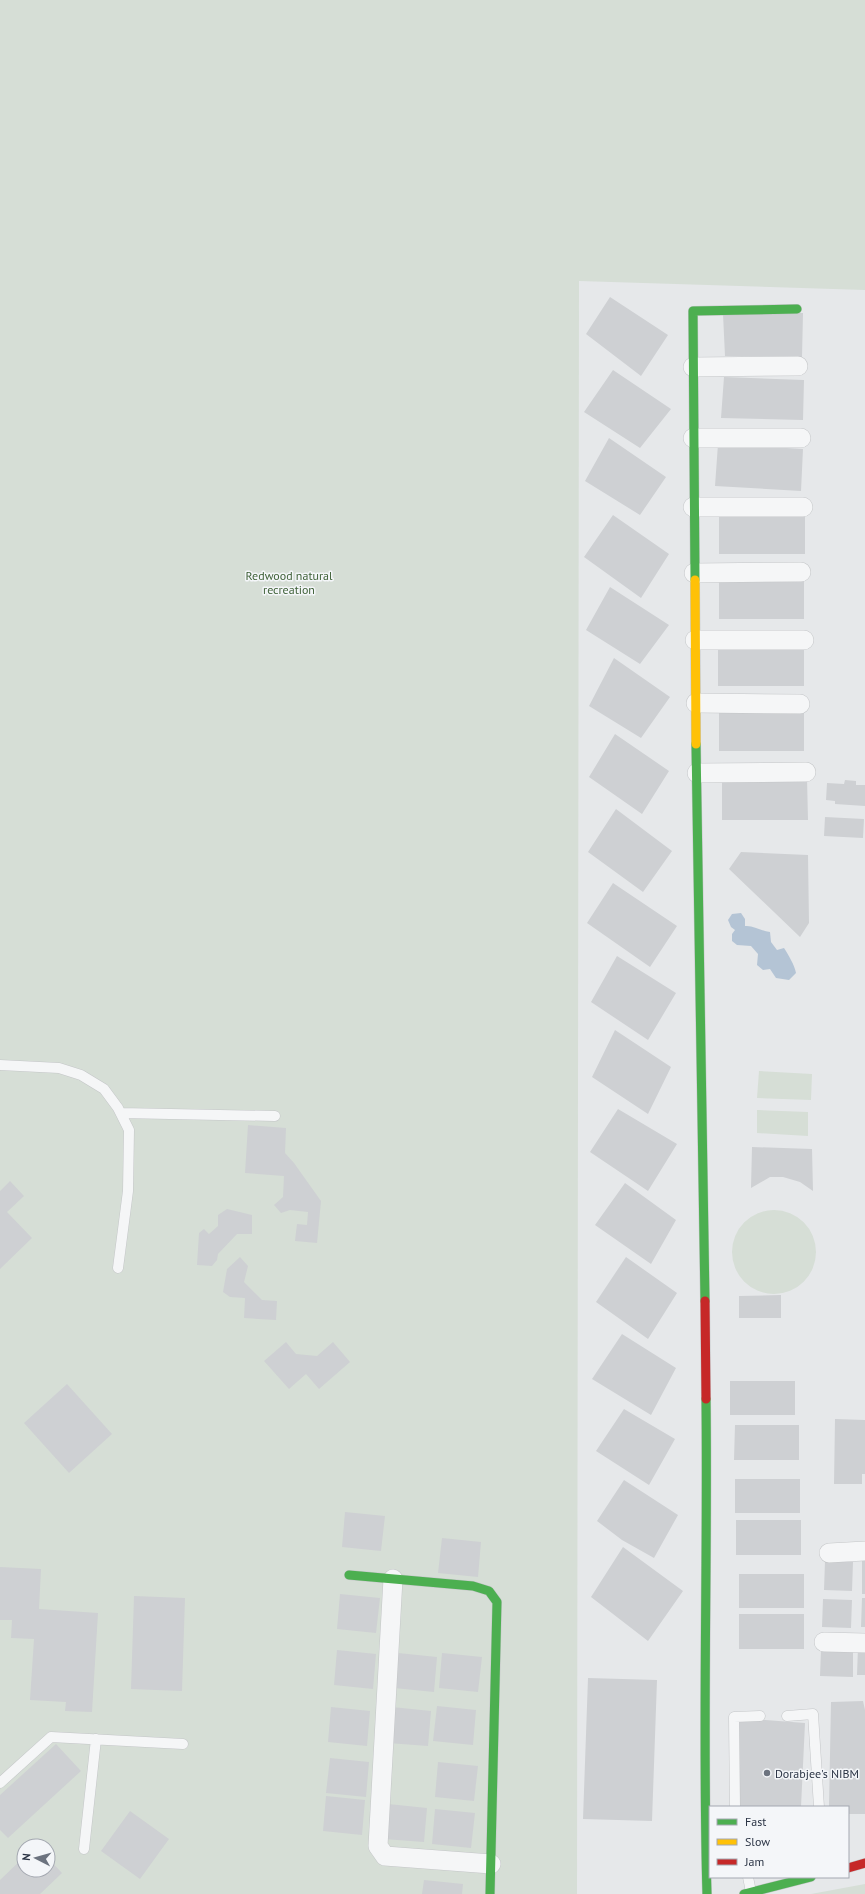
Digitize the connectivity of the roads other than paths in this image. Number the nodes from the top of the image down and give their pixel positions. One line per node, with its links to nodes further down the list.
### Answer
1 (798, 308): 3 (street)
2 (798, 366): 3 (street)
3 (693, 367): 4 (street)
4 (693, 438): 5 (street); 7 (street)
5 (801, 438)
6 (803, 507): 7 (street)
7 (693, 508): 9 (street)
8 (801, 572): 9 (street)
9 (694, 573): 10 (street)
10 (695, 640): 11 (street); 12 (street)
11 (804, 640)
12 (696, 703): 13 (street); 15 (street)
13 (800, 704)
14 (806, 772): 15 (street)
15 (697, 773): 41 (street)
16 (0, 1065): 17 (lane)
17 (121, 1113): 18 (lane); 19 (lane)
18 (275, 1116)
19 (118, 1268)
20 (865, 1551): 21 (street)
21 (829, 1553)
22 (349, 1575): 23 (street)
23 (393, 1579): 35 (street); 35 (street)
24 (824, 1642): 25 (street)
25 (865, 1643)
26 (760, 1716): 31 (lane)
27 (787, 1716): 32 (lane)
28 (96, 1739): 29 (lane); 30 (lane); 33 (lane)
29 (183, 1744)
30 (0, 1783)
31 (735, 1806)
32 (819, 1806)
33 (84, 1849)
34 (865, 1863): 36 (street)
35 (491, 1864): 40 (street)
36 (849, 1868)
37 (748, 1878): 39 (lane)
38 (807, 1878): 39 (street)
39 (747, 1893)
40 (490, 1894)
41 (707, 1894)

